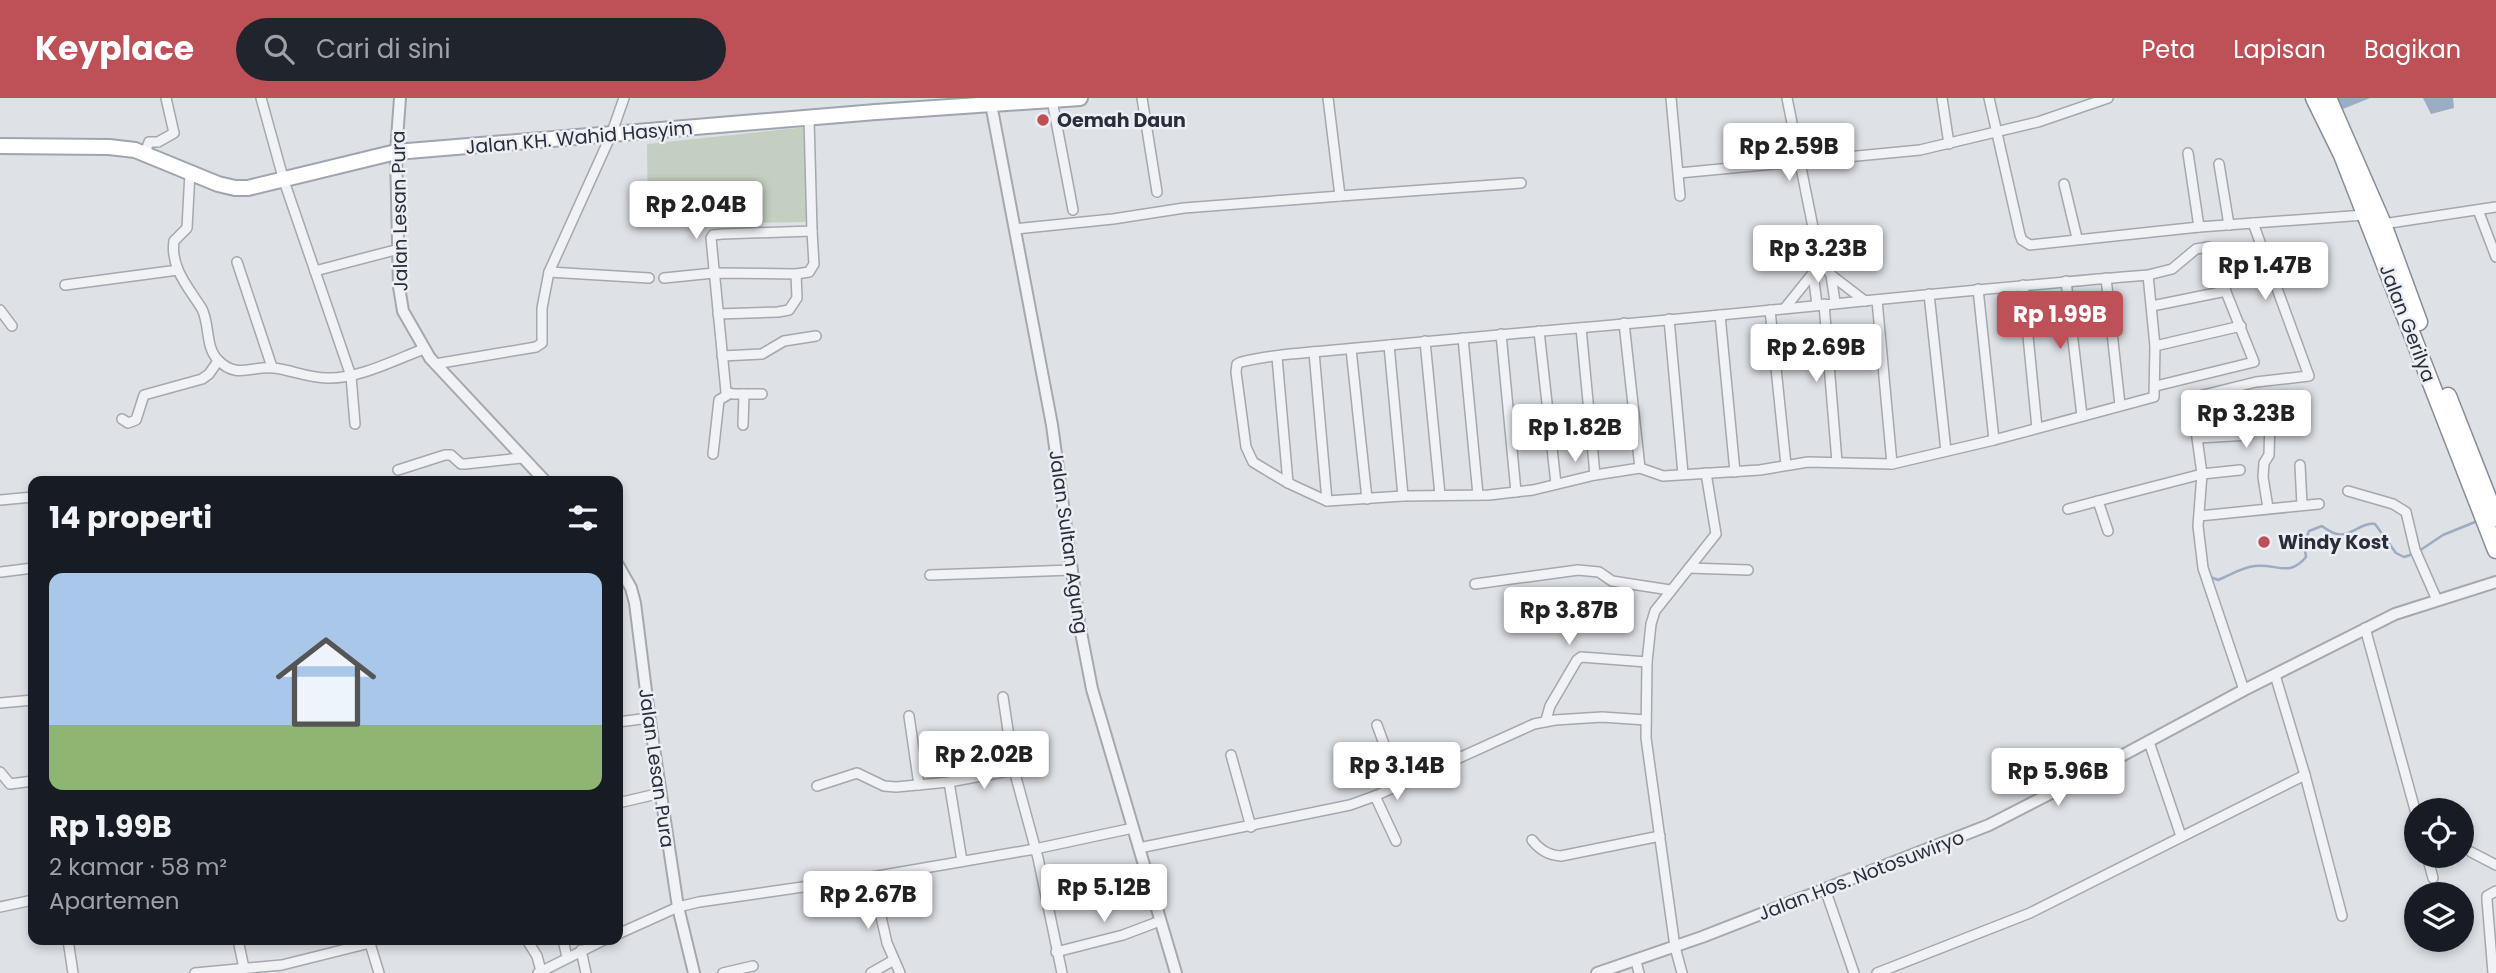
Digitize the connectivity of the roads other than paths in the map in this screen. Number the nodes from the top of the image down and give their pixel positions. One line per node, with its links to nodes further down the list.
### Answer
1 (166, 98): 25 (street)
2 (261, 98): 31 (street)
3 (400, 98): 24 (street, Jalan Lesan Pura)
4 (624, 98): 20 (street)
5 (1080, 98): 15 (main road, Jalan KH. Wahid Hasyim)
6 (1142, 98): 34 (street)
7 (1328, 98): 35 (street)
8 (1671, 98): 30 (street)
9 (1787, 98): 27 (street)
10 (1942, 98): 22 (street)
11 (1989, 98): 19 (street)
12 (2108, 98): 16 (street)
13 (2314, 98): 21 (highway, Jalan Gerilya)
14 (2328, 98): 21 (highway, Jalan Gerilya)
15 (1052, 100): 17 (main road, Jalan KH. Wahid Hasyim); 38 (street)
16 (2078, 102): 19 (street)
17 (991, 104): 18 (main road, Jalan KH. Wahid Hasyim); 45 (street, Jalan Sultan Agung)
18 (809, 118): 20 (main road, Jalan KH. Wahid Hasyim); 46 (street)
19 (1996, 131): 22 (street); 47 (street)
20 (611, 135): 24 (main road, Jalan KH. Wahid Hasyim); 55 (street)
21 (2340, 137): 40 (highway, Jalan Gerilya); 42 (highway, Jalan Gerilya)
22 (1949, 144): 27 (street)
23 (0, 146): 25 (main road, Jalan KH. Wahid Hasyim)
24 (396, 152): 31 (main road, Jalan KH. Wahid Hasyim); 48 (street, Jalan Lesan Pura)
25 (145, 153): 29 (main road, Jalan KH. Wahid Hasyim)
26 (2188, 153): 44 (street)
27 (1800, 160): 30 (street); 51 (street)
28 (2219, 164): 43 (street)
29 (190, 172): 31 (main road, Jalan KH. Wahid Hasyim); 53 (street)
30 (1679, 173): 36 (street)
31 (284, 181): 54 (street)
32 (1521, 183): 35 (street)
33 (2064, 184): 47 (street)
34 (1157, 192)
35 (1340, 196): 45 (street)
36 (1680, 196)
37 (2496, 207): 39 (street)
38 (1073, 210)
39 (2478, 210): 42 (street); 49 (street)
40 (2365, 215): 41 (street); 100 (highway, Jalan Gerilya)
41 (2253, 223): 43 (street); 114 (street)
42 (2383, 224): 100 (highway, Jalan Gerilya)
43 (2229, 225): 44 (street)
44 (2199, 227): 47 (street)
45 (1015, 229): 154 (street, Jalan Sultan Agung)
46 (812, 231): 56 (street); 58 (street)
47 (2077, 238)
48 (399, 249): 54 (street); 92 (street, Jalan Lesan Pura)
49 (2496, 257)
50 (1852, 259): 51 (street)
51 (1820, 261): 57 (street); 59 (street)
52 (237, 262): 99 (street)
53 (178, 270): 65 (street); 97 (street)
54 (315, 271): 101 (street)
55 (549, 272): 61 (street); 98 (street)
56 (715, 273): 58 (street); 62 (street); 78 (street)
57 (1813, 273): 73 (street); 75 (street)
58 (796, 274): 78 (street)
59 (1831, 275): 71 (street); 72 (street)
60 (2148, 275): 63 (street); 68 (street); 74 (street)
61 (649, 278)
62 (664, 278)
63 (2106, 278): 64 (street); 106 (street)
64 (2066, 281): 66 (street); 108 (street)
65 (65, 285)
66 (2023, 285): 67 (street); 113 (street)
67 (1978, 289): 69 (street); 115 (street)
68 (2226, 291): 74 (street); 83 (street)
69 (1929, 294): 70 (street); 116 (street)
70 (1877, 300): 71 (street); 120 (street)
71 (1865, 301): 72 (street)
72 (1835, 302): 73 (street)
73 (1820, 304): 75 (street); 119 (street)
74 (2152, 306): 91 (street)
75 (1785, 308): 77 (street)
76 (0, 310): 82 (street)
77 (1770, 310): 79 (street); 121 (street)
78 (719, 314): 95 (street)
79 (1720, 315): 80 (street); 126 (street)
80 (1669, 319): 81 (street); 128 (street)
81 (1624, 323): 84 (street); 123 (street)
82 (12, 326)
83 (2241, 326): 91 (street); 102 (street)
84 (1581, 328): 85 (street); 130 (street)
85 (1539, 331): 86 (street); 133 (street)
86 (1501, 334): 88 (street); 135 (street)
87 (816, 336): 95 (street)
88 (1463, 338): 89 (street); 137 (street)
89 (1425, 341): 90 (street); 136 (street)
90 (1389, 345): 93 (street); 138 (street)
91 (2155, 346): 102 (street)
92 (424, 349): 98 (street, Jalan Lesan Pura); 101 (street)
93 (1351, 349): 94 (street); 140 (street)
94 (1314, 352): 96 (street); 142 (street)
95 (722, 356): 103 (street)
96 (1277, 357): 132 (street); 132 (street)
97 (218, 360): 99 (street); 109 (street)
98 (435, 364): 118 (street, Jalan Lesan Pura)
99 (272, 367): 101 (street)
100 (2434, 375): 149 (highway, Jalan Gerilya); 151 (highway, Jalan Gerilya)
101 (351, 376): 111 (street)
102 (2156, 386): 106 (street)
103 (729, 394): 104 (street); 117 (street)
104 (744, 394): 105 (street); 112 (street)
105 (762, 394)
106 (2120, 405): 108 (street)
107 (2249, 414): 114 (street)
108 (2082, 416): 113 (street)
109 (122, 419)
110 (2270, 420): 146 (street)
111 (355, 424)
112 (743, 425)
113 (2036, 428): 115 (street)
114 (2198, 438): 129 (street)
115 (1994, 440): 116 (street)
116 (1946, 451): 120 (street)
117 (713, 454)
118 (521, 458): 124 (street); 131 (street, Jalan Lesan Pura)
119 (1837, 462): 120 (street); 121 (street)
120 (1892, 464)
121 (1786, 465): 126 (street)
122 (2300, 465): 145 (street)
123 (1640, 468): 128 (street); 130 (street)
124 (398, 470)
125 (2240, 470): 129 (street)
126 (1735, 472): 127 (street)
127 (1706, 473): 128 (street); 152 (street)
128 (1683, 474)
129 (2202, 474): 143 (street); 148 (street)
130 (1595, 475): 133 (street)
131 (540, 476)
132 (1289, 483): 142 (street)
133 (1556, 484): 135 (street)
134 (2348, 491): 162 (street)
135 (1516, 492): 137 (street)
136 (1440, 495): 137 (street); 138 (street)
137 (1478, 495)
138 (1404, 496): 140 (street)
139 (28, 497): 141 (street)
140 (1367, 499): 142 (street)
141 (0, 500)
142 (1328, 501)
143 (2098, 501): 147 (street); 150 (street)
144 (2319, 504): 145 (street)
145 (2302, 505): 146 (street)
146 (2268, 508): 148 (street)
147 (2068, 509)
148 (2199, 516): 166 (street)
149 (2496, 518)
150 (2108, 531)
151 (2496, 550)
152 (1689, 568): 155 (street); 161 (street)
153 (28, 569): 156 (street)
154 (1072, 570): 158 (street); 191 (street, Jalan Sultan Agung)
155 (1748, 570)
156 (1, 572)
157 (623, 573): 171 (street, Jalan Lesan Pura)
158 (930, 575)
159 (2496, 582): 162 (street, Jalan Hos. Notosuwiryo)
160 (1475, 584): 161 (street)
161 (1670, 590): 164 (street)
162 (2437, 600): 163 (street, Jalan Hos. Notosuwiryo)
163 (2365, 628): 165 (street, Jalan Hos. Notosuwiryo); 188 (street)
164 (1647, 662): 172 (street); 173 (street)
165 (2275, 675): 166 (street, Jalan Hos. Notosuwiryo); 180 (street)
166 (2244, 690): 176 (street, Jalan Hos. Notosuwiryo)
167 (1003, 697): 178 (street)
168 (28, 700): 169 (street)
169 (0, 703)
170 (909, 716): 183 (street)
171 (649, 718): 174 (street); 186 (street, Jalan Lesan Pura)
172 (1546, 720): 173 (street); 184 (street)
173 (1646, 720): 192 (street)
174 (623, 721)
175 (1377, 724): 184 (street)
176 (2149, 742): 193 (street); 204 (street, Jalan Hos. Notosuwiryo)
177 (1231, 755): 190 (street)
178 (1014, 771): 182 (street); 197 (street)
179 (0, 772): 181 (street)
180 (2305, 775): 193 (street); 209 (street)
181 (28, 782)
182 (949, 782): 183 (street); 199 (street)
183 (919, 785): 185 (street)
184 (1399, 785): 187 (street)
185 (817, 786)
186 (661, 793): 189 (street); 208 (street, Jalan Lesan Pura)
187 (1376, 796): 190 (street); 195 (street)
188 (2412, 798)
189 (623, 802)
190 (1251, 827): 196 (street)
191 (1133, 828): 196 (street, Jalan Sultan Agung); 197 (street)
192 (1660, 836): 194 (street); 219 (street)
193 (2181, 836): 242 (street)
194 (1532, 840)
195 (1396, 841)
196 (1139, 848): 210 (street, Jalan Sultan Agung)
197 (1035, 849): 199 (street); 221 (street)
198 (2474, 854): 200 (street)
199 (962, 861): 202 (street)
200 (2496, 865)
201 (2430, 868): 203 (street)
202 (872, 877): 208 (street); 223 (street)
203 (2433, 878)
204 (1825, 889): 219 (street, Jalan Hos. Notosuwiryo); 241 (street)
205 (2496, 891): 243 (street)
206 (28, 901): 207 (street)
207 (0, 907)
208 (678, 907): 211 (street); 232 (street, Jalan Lesan Pura)
209 (2342, 916)
210 (1160, 921): 221 (street); 237 (street, Jalan Sultan Agung)
211 (623, 932)
212 (69, 945): 228 (street)
213 (239, 945): 226 (street)
214 (354, 945): 226 (street)
215 (370, 945): 230 (street)
216 (530, 945): 227 (street)
217 (565, 945): 222 (street)
218 (592, 945): 220 (street)
219 (1675, 947): 224 (street, Jalan Hos. Notosuwiryo); 240 (street)
220 (581, 950): 222 (street); 231 (street)
221 (1056, 952): 236 (street)
222 (567, 957): 227 (street)
223 (894, 960): 234 (street); 235 (street)
224 (1636, 961): 238 (street, Jalan Hos. Notosuwiryo); 239 (street)
225 (753, 966): 233 (street)
226 (244, 968): 229 (street)
227 (539, 972)
228 (73, 973)
229 (194, 973)
230 (379, 973)
231 (586, 973)
232 (694, 973)
233 (723, 973)
234 (871, 973)
235 (900, 973)
236 (1062, 973)
237 (1176, 973)
238 (1597, 973)
239 (1639, 973)
240 (1682, 973)
241 (1854, 973)
242 (1877, 973)
243 (2493, 973)

